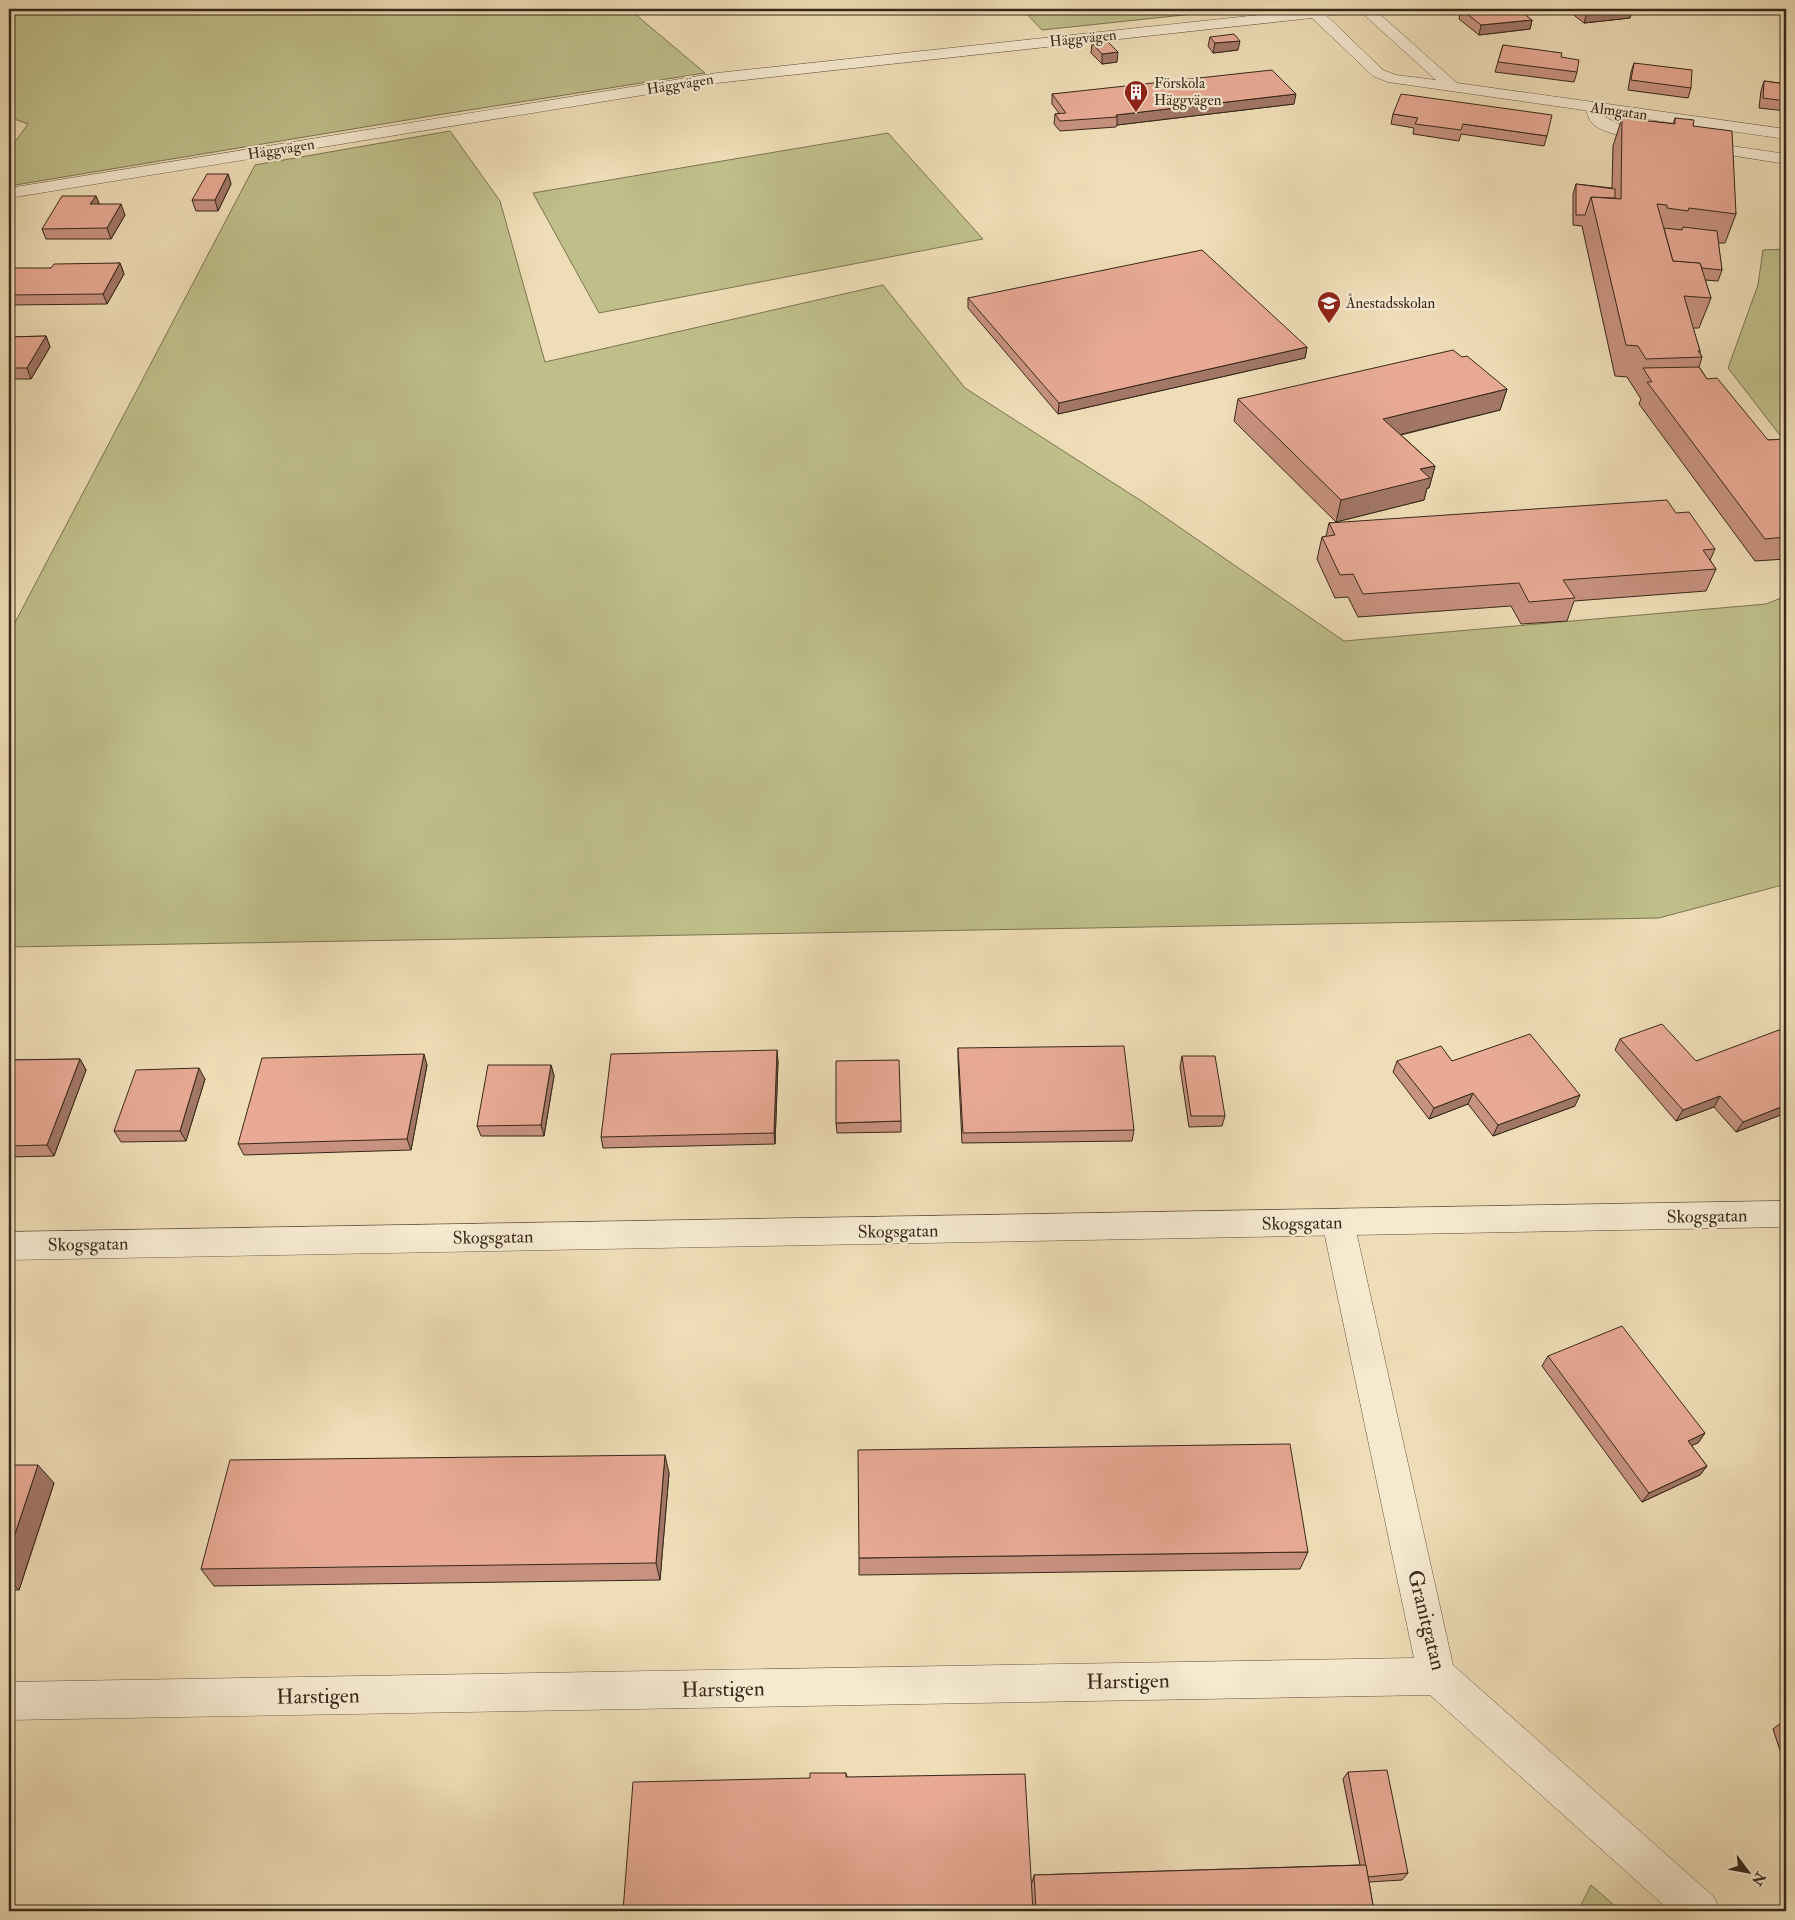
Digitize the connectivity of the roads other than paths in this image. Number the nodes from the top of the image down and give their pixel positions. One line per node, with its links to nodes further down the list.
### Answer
1 (1357, 9): 3 (street, Häggvägen)
2 (1366, 9): 4 (street)
3 (1315, 14): 4 (street, Almgatan); 8 (street, Häggvägen)
4 (1452, 87): 5 (street, Almgatan)
5 (1593, 107): 6 (street, Almgatan); 7 (street)
6 (1786, 134)
7 (1786, 159)
8 (9, 193)
9 (1786, 1214): 10 (street, Skogsgatan)
10 (1338, 1222): 11 (street, Skogsgatan); 12 (street, Granitgatan)
11 (9, 1246)
12 (1437, 1676): 13 (street, Harstigen); 14 (street, Granitgatan)
13 (9, 1701)
14 (1700, 1911)

